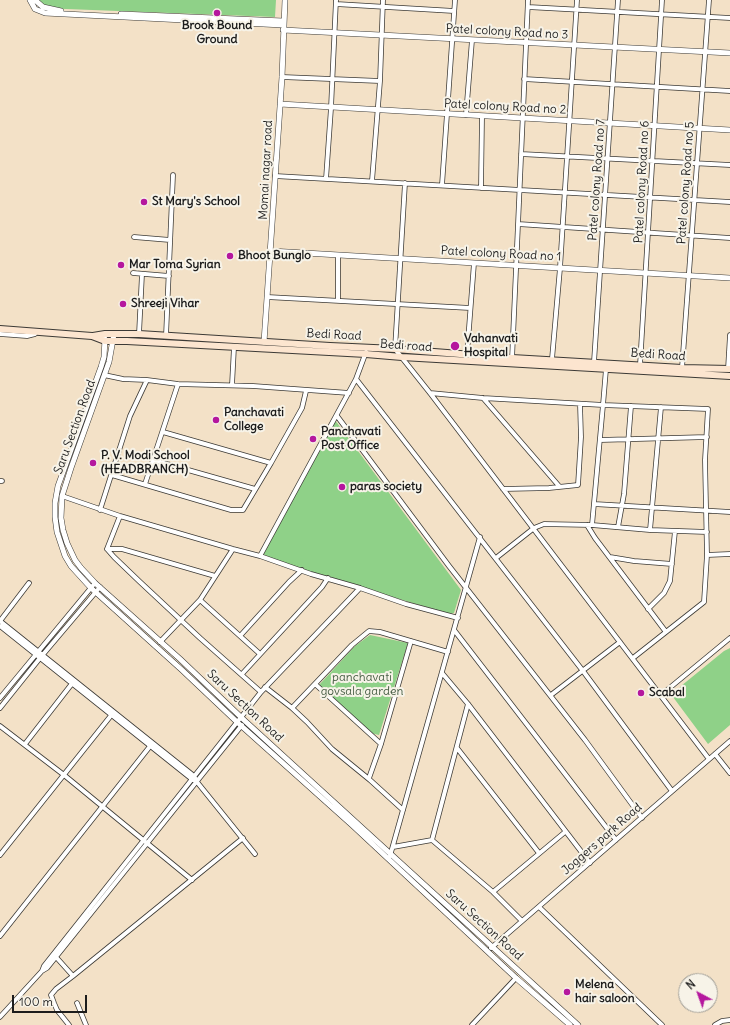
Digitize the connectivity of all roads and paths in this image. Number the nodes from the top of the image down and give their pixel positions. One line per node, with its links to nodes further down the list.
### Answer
1 (30, 0): 20 (street)
2 (36, 0): 20 (street)
3 (284, 0): 20 (street, Momai nagar road)
4 (383, 0): 12 (street)
5 (455, 0): 15 (street)
6 (528, 0): 13 (street)
7 (577, 0): 14 (street)
8 (618, 0): 16 (street, Patel colony Road no 7)
9 (662, 0): 17 (street, Patel colony Road no 6)
10 (709, 0): 18 (street, Patel colony Road no 5)
11 (336, 2): 12 (street); 21 (street)
12 (382, 7): 15 (street); 22 (street)
13 (528, 7): 14 (street); 25 (street)
14 (576, 10): 16 (street); 26 (street)
15 (454, 11): 23 (street)
16 (618, 11): 17 (street); 27 (street, Patel colony Road no 7)
17 (661, 14): 18 (street); 28 (street, Patel colony Road no 6)
18 (708, 17): 19 (street); 29 (street, Patel colony Road no 5)
19 (730, 18)
20 (283, 25): 21 (street, Patel colony Road no 3); 31 (street, Momai nagar road)
21 (334, 33): 22 (street, Patel colony Road no 3); 32 (street)
22 (381, 35): 23 (street, Patel colony Road no 3); 34 (street)
23 (452, 39): 24 (street, Patel colony Road no 3); 43 (street)
24 (472, 40): 25 (street, Patel colony Road no 3); 44 (street)
25 (526, 43): 26 (street, Patel colony Road no 3); 33 (street)
26 (574, 45): 27 (street, Patel colony Road no 3); 35 (street)
27 (615, 48): 28 (street, Patel colony Road no 3); 36 (street, Patel colony Road no 7)
28 (659, 50): 29 (street, Patel colony Road no 3); 37 (street, Patel colony Road no 6)
29 (705, 52): 30 (street, Patel colony Road no 3); 38 (street, Patel colony Road no 5)
30 (730, 53)
31 (282, 77): 32 (street); 40 (street, Momai nagar road)
32 (332, 78): 34 (street); 41 (street)
33 (524, 79): 35 (street); 46 (street)
34 (380, 81): 42 (street)
35 (572, 82): 36 (street); 47 (street)
36 (613, 84): 37 (street); 48 (street, Patel colony Road no 7)
37 (657, 87): 38 (street); 49 (street, Patel colony Road no 6)
38 (703, 89): 39 (street); 50 (street, Patel colony Road no 5)
39 (730, 91)
40 (280, 104): 41 (street, Patel colony Road no 2); 59 (street, Momai nagar road)
41 (331, 108): 42 (street, Patel colony Road no 2); 60 (street)
42 (378, 110): 43 (street, Patel colony Road no 2); 61 (street)
43 (446, 114): 44 (street, Patel colony Road no 2); 63 (street)
44 (466, 115): 45 (street, Patel colony Road no 2)
45 (482, 116): 46 (street, Patel colony Road no 2); 64 (street)
46 (523, 119): 47 (street, Patel colony Road no 2); 52 (street)
47 (569, 121): 48 (street, Patel colony Road no 2); 53 (street)
48 (610, 124): 49 (street, Patel colony Road no 2); 54 (street, Patel colony Road no 7)
49 (655, 126): 50 (street, Patel colony Road no 2); 55 (street, Patel colony Road no 6)
50 (700, 129): 51 (street, Patel colony Road no 2); 56 (street, Patel colony Road no 5)
51 (730, 130)
52 (521, 154): 53 (street); 65 (street)
53 (567, 157): 54 (street); 66 (street)
54 (608, 159): 55 (street); 67 (street, Patel colony Road no 7)
55 (653, 162): 56 (street); 68 (street, Patel colony Road no 6)
56 (697, 163): 57 (street); 69 (street, Patel colony Road no 5)
57 (730, 165)
58 (173, 175): 78 (street)
59 (275, 176): 60 (street); 79 (street, Momai nagar road)
60 (326, 179): 61 (street)
61 (372, 181): 62 (street)
62 (405, 183): 63 (street); 81 (street)
63 (442, 186): 64 (street)
64 (481, 188): 65 (street)
65 (520, 190): 66 (street); 71 (street)
66 (565, 192): 67 (street); 72 (street)
67 (606, 195): 68 (street); 73 (street, Patel colony Road no 7)
68 (651, 197): 69 (street); 74 (street, Patel colony Road no 6)
69 (695, 200): 70 (street); 75 (street, Patel colony Road no 5)
70 (730, 202)
71 (518, 224): 72 (street); 83 (street)
72 (562, 227): 73 (street); 84 (street)
73 (604, 230): 74 (street); 85 (street, Patel colony Road no 7)
74 (649, 232): 75 (street); 86 (street, Patel colony Road no 6)
75 (692, 235): 77 (street); 89 (street, Patel colony Road no 5)
76 (134, 237): 78 (street)
77 (730, 238)
78 (170, 240): 90 (street)
79 (271, 251): 80 (street, Patel colony Road no 1); 92 (street, Momai nagar road)
80 (338, 255): 81 (street, Patel colony Road no 1); 93 (street)
81 (401, 259): 82 (street, Patel colony Road no 1); 94 (street)
82 (474, 263): 83 (street, Patel colony Road no 1); 95 (street)
83 (516, 265): 84 (street, Patel colony Road no 1); 114 (street)
84 (560, 268): 85 (street, Patel colony Road no 1); 113 (street)
85 (601, 270): 86 (street, Patel colony Road no 1); 115 (street, Patel colony Road no 7)
86 (646, 272): 89 (street, Patel colony Road no 1); 116 (street, Patel colony Road no 6)
87 (133, 273): 88 (street)
88 (142, 274): 90 (street); 101 (street)
89 (689, 275): 91 (street, Patel colony Road no 1); 117 (street, Patel colony Road no 5)
90 (169, 276): 104 (street)
91 (730, 278)
92 (267, 297): 93 (street); 107 (street, Momai nagar road)
93 (338, 300): 94 (street)
94 (398, 304): 95 (street); 109 (street)
95 (470, 308): 111 (street)
96 (0, 329): 97 (main road)
97 (42, 332): 98 (street); 103 (main road)
98 (0, 334)
99 (105, 334): 100 (main road, Bedi Road); 103 (main road, Bedi Road); 105 (street, Saru Section Road)
100 (114, 334): 101 (main road, Bedi Road); 106 (street, Saru Section Road)
101 (138, 334): 104 (main road, Bedi Road)
102 (730, 335): 119 (street)
103 (92, 336): 105 (main road)
104 (166, 336): 107 (main road, Bedi Road)
105 (105, 341): 106 (main road, Bedi road); 179 (street, Saru Section Road)
106 (113, 341): 108 (main road, Bedi road); 120 (street, Saru Section Road)
107 (264, 342): 110 (main road, Bedi Road)
108 (234, 347): 110 (main road, Bedi road); 125 (street)
109 (395, 349): 110 (main road, Bedi Road); 111 (main road, Bedi Road); 112 (street)
110 (367, 351): 112 (main road, Bedi road); 122 (street)
111 (467, 354): 114 (main road, Bedi Road)
112 (402, 357): 114 (main road, Bedi road); 128 (street)
113 (552, 359): 114 (main road, Bedi Road); 115 (main road, Bedi Road)
114 (512, 360): 118 (main road, Bedi road)
115 (594, 362): 116 (main road, Bedi Road)
116 (640, 365): 117 (main road, Bedi Road)
117 (682, 368): 119 (main road, Bedi Road)
118 (606, 369): 121 (main road, Bedi road); 131 (street)
119 (729, 369)
120 (104, 375): 123 (street); 147 (street, Saru Section Road)
121 (730, 376)
122 (356, 379): 127 (street); 162 (street)
123 (147, 380): 124 (street); 142 (street)
124 (178, 384): 125 (street); 135 (street)
125 (232, 385): 126 (street)
126 (306, 390): 127 (street); 141 (street)
127 (349, 393): 134 (street)
128 (430, 393): 129 (street); 146 (street)
129 (483, 398): 130 (street); 144 (street)
130 (580, 404): 131 (street); 144 (street)
131 (603, 405): 132 (street); 139 (street)
132 (631, 406): 133 (street); 138 (street)
133 (660, 407): 136 (street); 137 (street)
134 (336, 416): 167 (street); 178 (street)
135 (162, 432): 140 (street); 141 (street)
136 (707, 437): 137 (street); 152 (street)
137 (658, 438): 138 (street); 150 (street)
138 (629, 439): 139 (street); 149 (street)
139 (600, 440): 148 (street)
140 (153, 460): 143 (street); 145 (street)
141 (271, 463): 145 (street)
142 (112, 475): 143 (street); 151 (street)
143 (145, 484): 145 (street)
144 (559, 486): 146 (street)
145 (255, 489)
146 (503, 489): 158 (street)
147 (62, 496): 151 (street); 175 (street, Saru Section Road)
148 (594, 504): 149 (street); 156 (street)
149 (622, 506): 150 (street); 157 (street)
150 (652, 508): 152 (street); 159 (street)
151 (100, 510): 154 (street)
152 (707, 511): 153 (street); 161 (street)
153 (730, 512)
154 (120, 516): 163 (street); 164 (street)
155 (587, 525): 156 (street); 158 (street); 168 (street)
156 (592, 525): 157 (street)
157 (618, 526): 159 (street)
158 (534, 528): 169 (street); 192 (street)
159 (650, 530): 160 (street)
160 (675, 531): 161 (street); 170 (street)
161 (707, 532): 166 (street)
162 (480, 538): 169 (street); 178 (street)
163 (108, 549): 172 (street); 183 (street)
164 (234, 550): 167 (street); 172 (street)
165 (730, 554): 166 (street)
166 (707, 555): 187 (street)
167 (260, 556): 171 (street)
168 (609, 557): 170 (street); 181 (street)
169 (496, 558): 197 (street)
170 (672, 564): 181 (street)
171 (302, 570): 173 (street); 188 (street)
172 (215, 576): 180 (street)
173 (328, 578): 177 (street); 195 (street)
174 (29, 583): 184 (street)
175 (95, 583): 176 (street, Saru Section Road); 179 (street)
176 (100, 587): 179 (street); 191 (street, Saru Section Road)
177 (360, 588): 182 (street); 202 (street)
178 (466, 589): 182 (street); 204 (street)
179 (93, 590): 194 (street); 213 (street, Saru Section Road)
180 (200, 600): 183 (street); 188 (street)
181 (648, 609): 187 (street)
182 (458, 618): 186 (street)
183 (181, 620): 191 (street); 199 (street)
184 (0, 621): 194 (street)
185 (0, 626): 194 (street)
186 (454, 630): 193 (street); 236 (street)
187 (666, 632): 196 (street)
188 (240, 636): 195 (street)
189 (730, 638): 205 (street)
190 (411, 641): 193 (street); 201 (street); 219 (street)
191 (160, 642): 211 (street, Saru Section Road)
192 (620, 642): 196 (street); 197 (street)
193 (448, 652): 198 (street)
194 (39, 654): 200 (street); 206 (street); 208 (street)
195 (260, 654): 199 (street)
196 (633, 658): 205 (street)
197 (582, 671): 204 (street); 228 (street)
198 (442, 673): 207 (street); 230 (street)
199 (242, 674): 203 (street)
200 (73, 682): 210 (street); 217 (street)
201 (315, 684): 209 (street); 219 (street)
202 (265, 687): 203 (street); 209 (street)
203 (261, 692): 211 (street)
204 (551, 695): 231 (street)
205 (661, 695): 222 (street)
206 (0, 698)
207 (468, 704): 220 (street); 232 (street)
208 (0, 708)
209 (292, 708): 226 (street)
210 (113, 713): 218 (street); 224 (street)
211 (241, 717): 212 (street, Saru Section Road); 213 (street)
212 (245, 721): 215 (street); 241 (street, Saru Section Road)
213 (237, 722): 215 (street, Saru Section Road); 225 (street)
214 (0, 726): 217 (street)
215 (241, 726): 227 (street); 243 (street, Saru Section Road)
216 (730, 741): 221 (street, Joggers park Road)
217 (25, 744): 224 (street)
218 (152, 744): 225 (street); 229 (street)
219 (381, 744): 226 (street)
220 (457, 748): 235 (street); 239 (street)
221 (715, 754): 222 (street, Joggers park Road); 223 (street)
222 (710, 759): 228 (street, Joggers park Road)
223 (730, 773)
224 (64, 775): 229 (street); 242 (street)
225 (193, 778): 227 (street); 234 (street)
226 (369, 778): 230 (street)
227 (197, 782): 233 (street); 237 (street)
228 (672, 791): 231 (street, Joggers park Road)
229 (102, 807): 234 (street); 249 (street)
230 (403, 810): 238 (street)
231 (642, 818): 236 (street, Joggers park Road)
232 (565, 832): 239 (street); 244 (street)
233 (243, 838): 240 (street); 245 (street)
234 (143, 840): 237 (street); 253 (street)
235 (432, 840): 238 (street); 246 (street)
236 (616, 840): 244 (street, Joggers park Road)
237 (147, 844): 245 (street); 252 (street)
238 (393, 847): 241 (street)
239 (539, 853): 246 (street)
240 (255, 854)
241 (391, 854): 243 (street); 250 (street, Saru Section Road)
242 (0, 855)
243 (389, 860): 251 (street, Saru Section Road)
244 (590, 863): 247 (street, Joggers park Road)
245 (192, 880): 254 (street)
246 (493, 892): 248 (street)
247 (539, 907): 248 (street, Joggers park Road); 265 (street)
248 (522, 921): 250 (street, Joggers park Road)
249 (0, 936)
250 (492, 947): 251 (street, Joggers park Road); 264 (street, Saru Section Road)
251 (488, 951): 255 (street, Saru Section Road)
252 (56, 957): 253 (street); 254 (street)
253 (42, 972): 257 (street)
254 (73, 976): 261 (street)
255 (516, 978): 259 (street); 263 (street, Saru Section Road)
256 (78, 1003): 260 (street)
257 (0, 1017)
258 (730, 1020): 266 (street)
259 (474, 1023): 262 (street)
260 (84, 1024)
261 (69, 1025)
262 (479, 1025)
263 (570, 1025)
264 (578, 1025)
265 (662, 1025)
266 (715, 1025)

